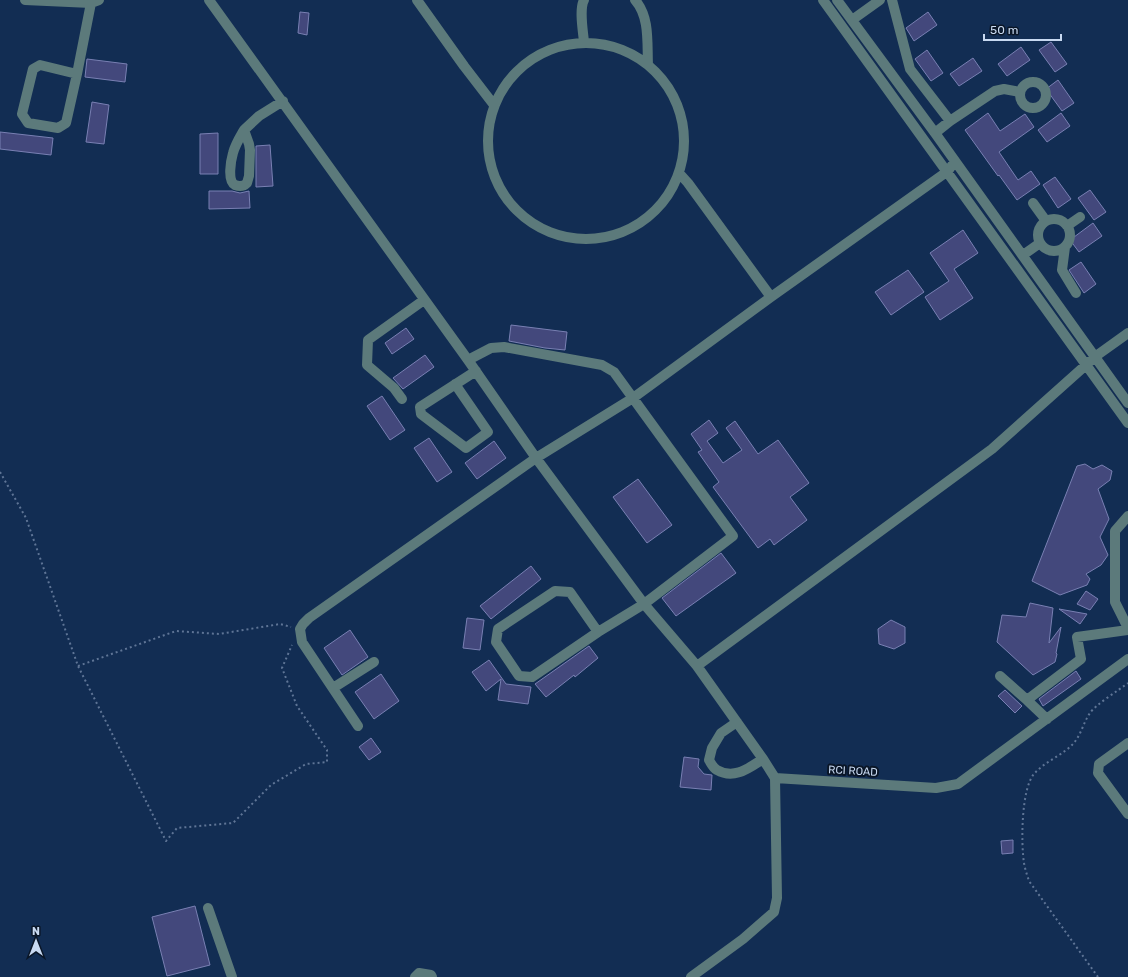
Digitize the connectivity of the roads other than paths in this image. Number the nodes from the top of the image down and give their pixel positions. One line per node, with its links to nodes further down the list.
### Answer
1 (25, 0): 10 (street)
2 (210, 0): 16 (street)
3 (417, 0): 17 (street)
4 (584, 0): 12 (street)
5 (635, 0): 13 (street)
6 (823, 0): 22 (street)
7 (837, 0): 11 (street)
8 (880, 0): 11 (street)
9 (892, 0): 18 (street)
10 (93, 1): 14 (street)
11 (852, 20): 20 (street)
12 (584, 42): 13 (street); 17 (street)
13 (648, 64): 23 (street)
14 (77, 74): 14 (street)
15 (1020, 92): 18 (street)
16 (283, 101): 19 (street); 33 (street)
17 (494, 104): 23 (street)
18 (950, 122): 20 (street)
19 (244, 130): 19 (street)
20 (935, 133): 21 (street)
21 (955, 161): 22 (street); 30 (street)
22 (948, 171): 32 (street); 37 (street)
23 (679, 173): 32 (street)
24 (1033, 203): 26 (street)
25 (1080, 217): 27 (street)
26 (1046, 221): 27 (street); 28 (street)
27 (1067, 226): 29 (street)
28 (1040, 243): 29 (street); 30 (street)
29 (1064, 247): 31 (street)
30 (1022, 255): 35 (street)
31 (1076, 293)
32 (771, 297): 40 (street)
33 (424, 300): 36 (street); 41 (street)
34 (1128, 333): 35 (street)
35 (1096, 356): 37 (street); 42 (street)
36 (468, 360): 38 (street); 40 (street)
37 (1087, 364): 43 (street); 51 (street)
38 (476, 370): 39 (street); 44 (street)
39 (455, 384): 39 (street)
40 (633, 398): 44 (street); 46 (street)
41 (402, 399)
42 (1128, 403)
43 (1128, 423)
44 (536, 458): 46 (street); 53 (street)
45 (1128, 516): 47 (street)
46 (644, 604): 48 (street); 51 (street)
47 (1128, 629): 54 (street)
48 (598, 632): 48 (street)
49 (1128, 659): 55 (street, RCI ROAD)
50 (374, 662): 53 (street)
51 (697, 666): 56 (street)
52 (1000, 676): 54 (street)
53 (333, 688): 57 (street)
54 (1027, 700): 55 (street)
55 (1047, 719): 60 (street, RCI ROAD)
56 (737, 722): 59 (street); 59 (street)
57 (358, 726)
58 (1128, 742): 61 (street)
59 (763, 759): 60 (street)
60 (775, 778): 66 (street)
61 (1128, 814)
62 (208, 908): 63 (street)
63 (232, 977)
64 (415, 977): 65 (street)
65 (432, 977)
66 (691, 977)

